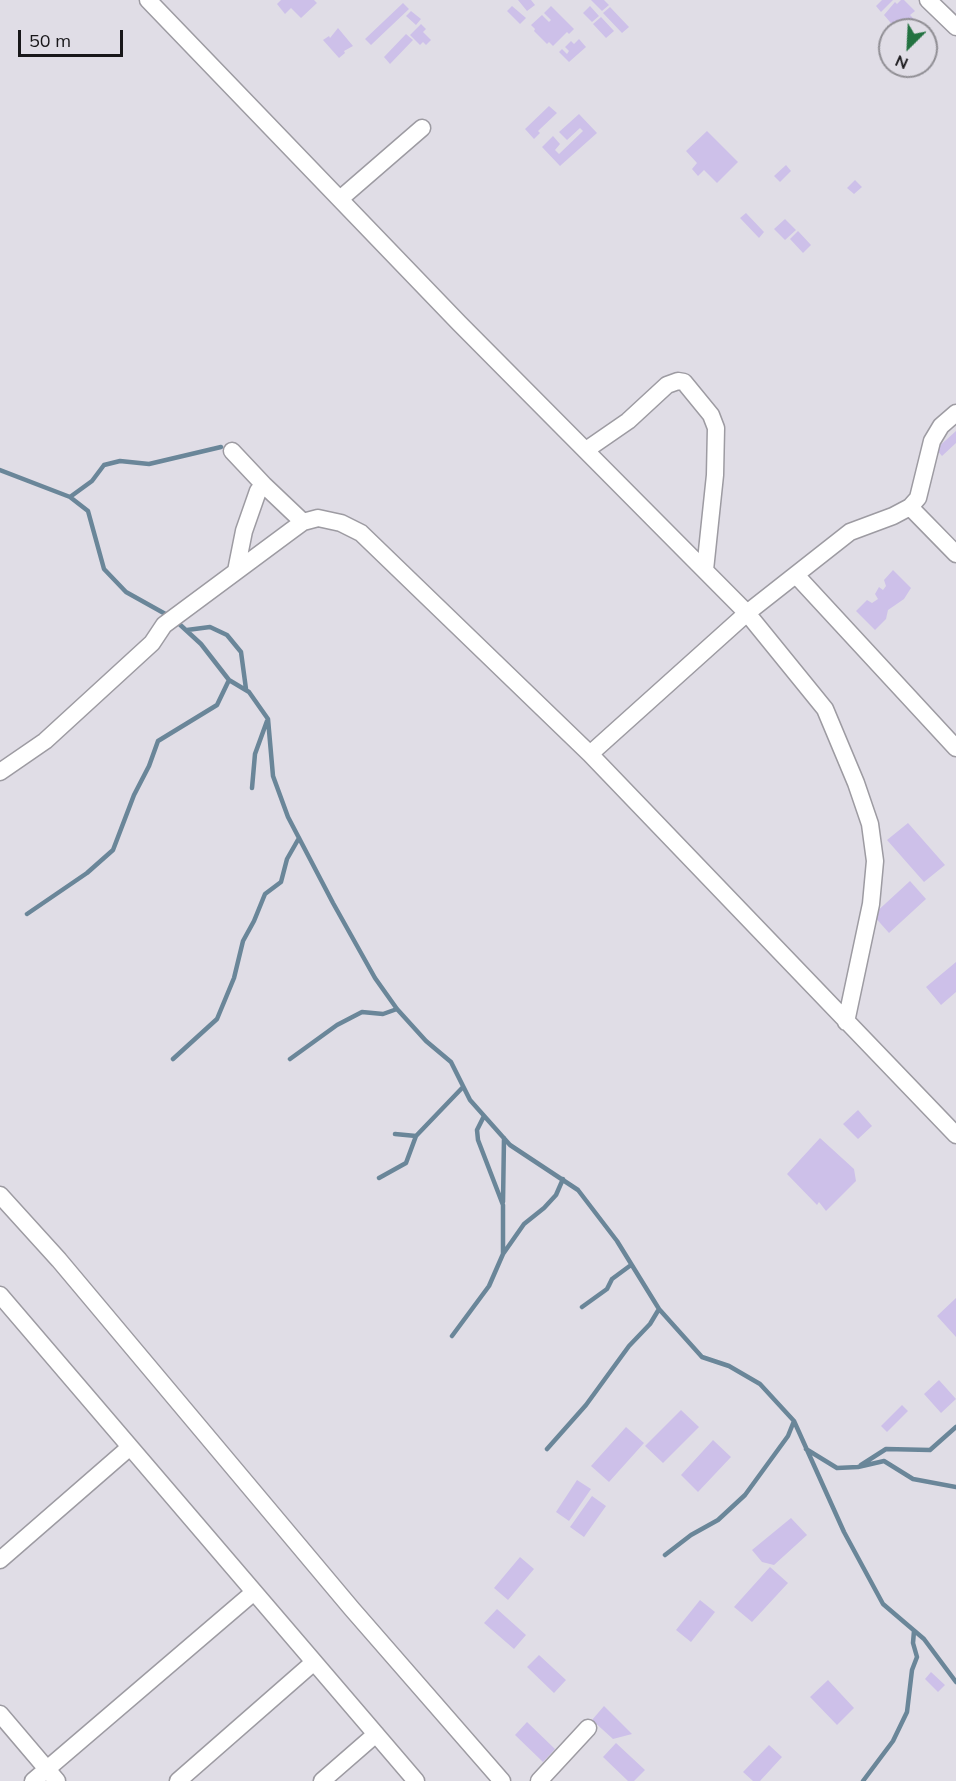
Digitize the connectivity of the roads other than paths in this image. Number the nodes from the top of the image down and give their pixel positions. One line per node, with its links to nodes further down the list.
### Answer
1 (148, 0): 5 (street)
2 (928, 0): 3 (street)
3 (956, 27)
4 (422, 128): 5 (street)
5 (340, 199): 7 (street)
6 (956, 413): 10 (street)
7 (586, 450): 13 (street); 13 (street)
8 (232, 451): 9 (street)
9 (264, 485): 11 (street); 14 (street)
10 (910, 507): 12 (street); 15 (street)
11 (303, 522): 14 (street); 18 (street)
12 (956, 554)
13 (705, 570): 16 (street)
14 (236, 571): 19 (street)
15 (796, 575): 16 (street); 17 (street)
16 (747, 613): 18 (street); 20 (street)
17 (956, 748)
18 (590, 754): 20 (street)
19 (0, 771)
20 (846, 1022): 21 (street)
21 (956, 1135)
22 (0, 1195): 36 (street)
23 (0, 1295): 24 (street)
24 (130, 1447): 25 (street); 26 (street)
25 (0, 1560)
26 (254, 1592): 27 (street); 31 (street)
27 (314, 1662): 30 (street); 33 (street)
28 (0, 1714): 31 (street)
29 (588, 1728): 37 (street)
30 (376, 1734): 34 (street); 35 (street)
31 (52, 1775): 32 (street)
32 (33, 1781)
33 (178, 1781)
34 (322, 1781)
35 (416, 1781)
36 (502, 1781)
37 (539, 1781)

